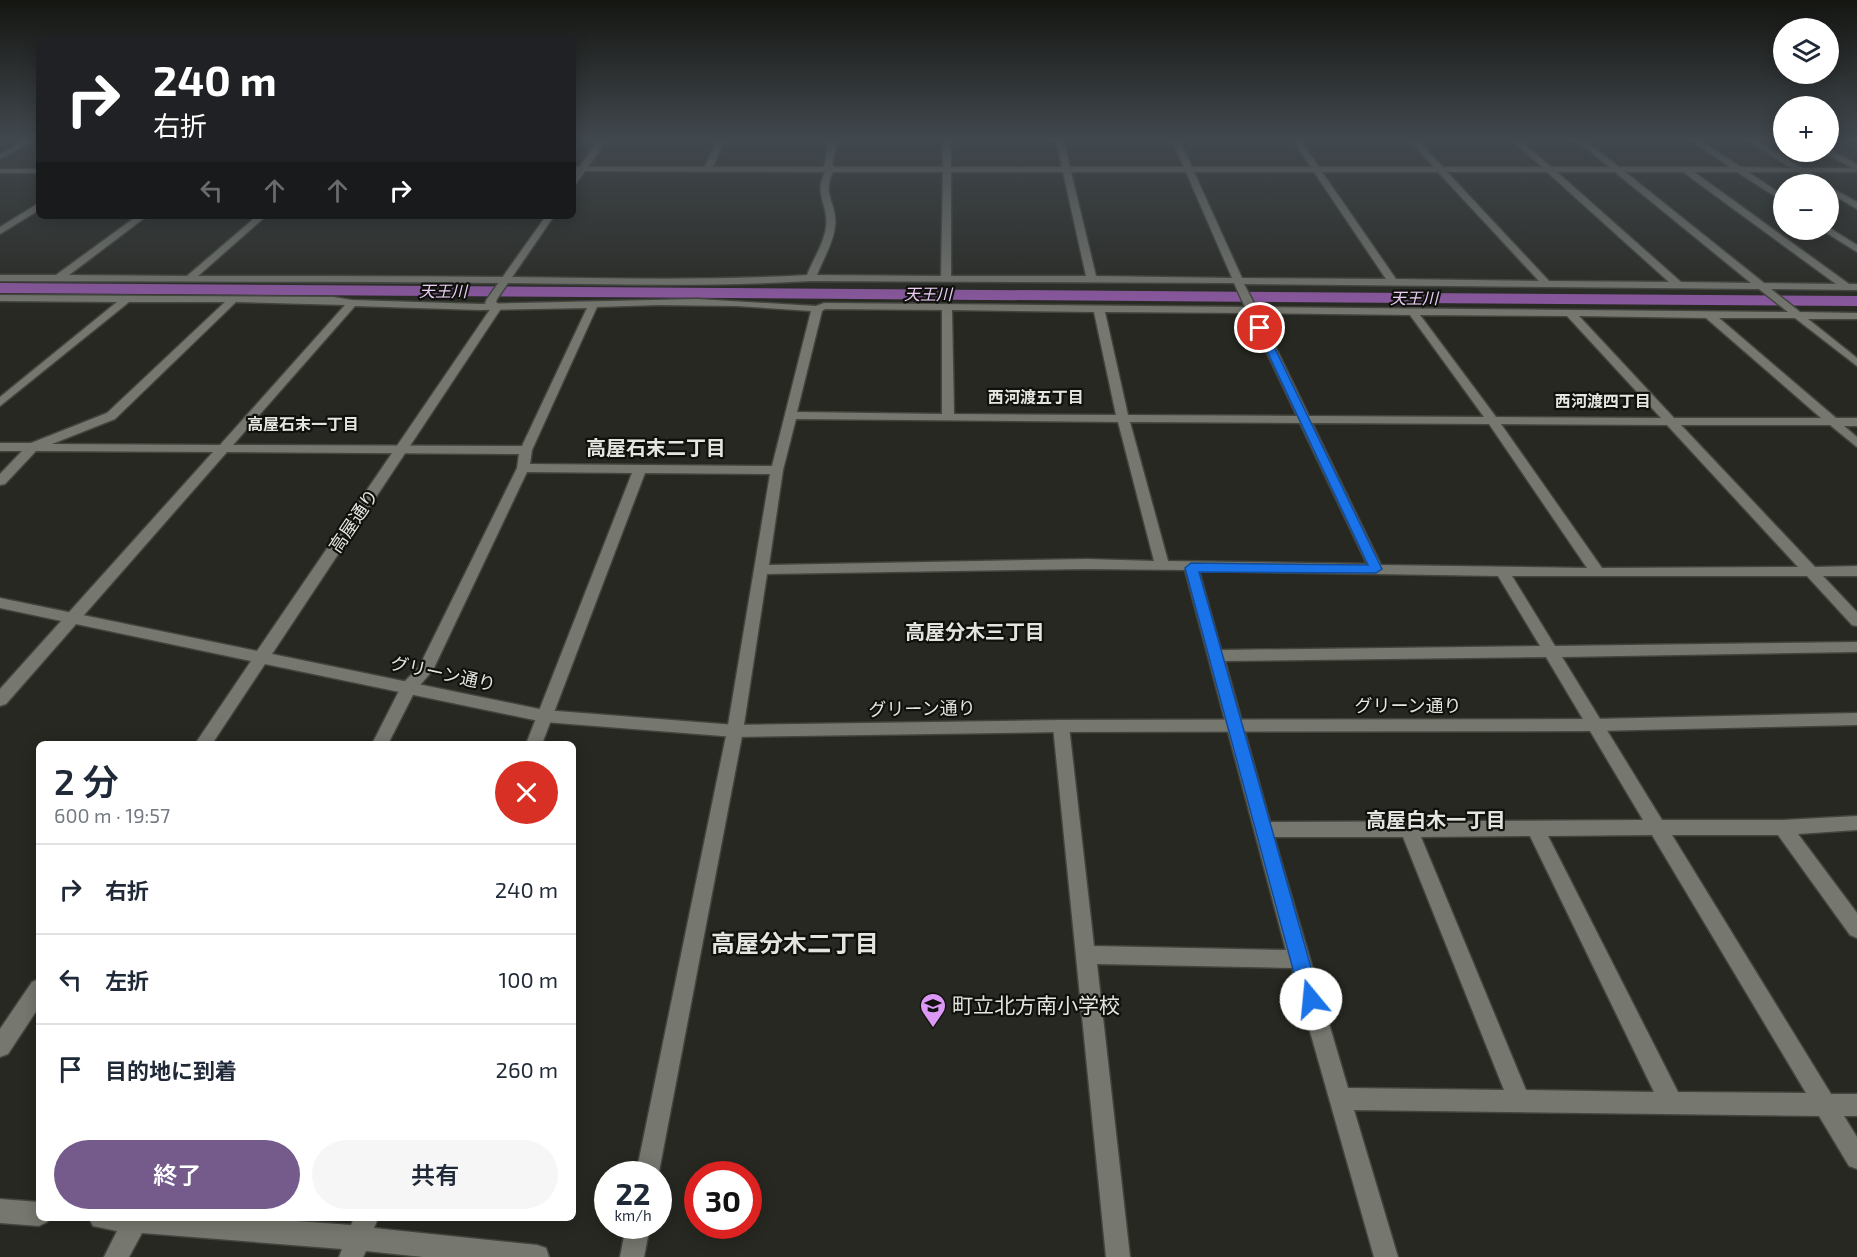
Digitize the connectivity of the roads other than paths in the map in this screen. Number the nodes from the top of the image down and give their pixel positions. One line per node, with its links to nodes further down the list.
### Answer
1 (824, 200): 19 (street)
2 (947, 200): 21 (street)
3 (1074, 200): 22 (street)
4 (1203, 200): 24 (street)
5 (1337, 200): 25 (street)
6 (1469, 200): 26 (street)
7 (1583, 200): 27 (street)
8 (1654, 200): 29 (street)
9 (1728, 200): 28 (street)
10 (36, 208): 14 (street)
11 (139, 219): 18 (street)
12 (259, 219): 20 (street)
13 (548, 219): 23 (street)
14 (0, 231)
15 (1839, 237): 16 (street)
16 (1857, 249)
17 (0, 278): 18 (street)
18 (59, 278): 20 (street)
19 (811, 278): 21 (street); 23 (street)
20 (189, 279): 23 (street)
21 (946, 279): 22 (street)
22 (1092, 279): 24 (street)
23 (504, 283): 35 (street, 高屋通り)
24 (1239, 283): 25 (street); 38 (street)
25 (1394, 284): 26 (street)
26 (1547, 284): 27 (street)
27 (1679, 286): 29 (street)
28 (1852, 287): 29 (street)
29 (1763, 288): 43 (street)
30 (0, 298): 31 (street)
31 (17, 298): 32 (street); 40 (street)
32 (126, 299): 33 (street); 48 (street)
33 (233, 300): 34 (street); 59 (street)
34 (351, 303): 35 (street); 60 (street)
35 (494, 303): 36 (street); 62 (street, 高屋通り)
36 (594, 303): 39 (street); 61 (street)
37 (947, 308): 39 (street); 41 (street); 50 (street)
38 (1250, 308): 41 (street); 42 (street); 52 (street)
39 (817, 309): 49 (street)
40 (0, 310)
41 (1099, 310): 51 (street)
42 (1412, 311): 44 (street); 53 (street)
43 (1791, 312): 45 (street); 46 (street); 47 (street)
44 (1570, 314): 45 (street); 54 (street)
45 (1708, 314): 55 (street)
46 (1857, 316)
47 (1857, 363)
48 (0, 403)
49 (789, 415): 50 (street); 65 (street)
50 (948, 418): 51 (street)
51 (1123, 418): 52 (street); 67 (street)
52 (1306, 420): 53 (street); 69 (street)
53 (1493, 421): 54 (street); 74 (street)
54 (1673, 422): 55 (street); 72 (street)
55 (1833, 422): 56 (street); 57 (street)
56 (1857, 422)
57 (1857, 443)
58 (0, 447): 59 (street)
59 (33, 447): 60 (street); 66 (street)
60 (220, 449): 62 (street); 76 (street)
61 (526, 450): 62 (street); 63 (street)
62 (400, 451): 81 (street, 高屋通り)
63 (523, 468): 64 (street); 82 (street)
64 (640, 469): 65 (street); 84 (street)
65 (777, 470): 70 (street)
66 (0, 482)
67 (1162, 564): 68 (street); 70 (street)
68 (1191, 568): 69 (street); 80 (street)
69 (1376, 569): 71 (street)
70 (760, 570): 89 (street)
71 (1502, 571): 74 (street); 79 (street)
72 (1810, 571): 73 (street); 74 (street); 77 (street)
73 (1857, 571)
74 (1598, 573)
75 (0, 603): 76 (street, グリーン通り)
76 (73, 616): 81 (street, グリーン通り); 83 (street)
77 (1857, 621)
78 (1857, 647): 79 (street)
79 (1551, 652): 80 (street); 86 (street)
80 (1216, 656): 88 (street)
81 (262, 657): 82 (street, グリーン通り); 90 (street, 高屋通り)
82 (410, 687): 84 (street, グリーン通り); 91 (street)
83 (0, 700)
84 (544, 716): 89 (street, グリーン通り); 92 (street)
85 (1857, 719): 86 (street, グリーン通り)
86 (1595, 725): 88 (street, グリーン通り); 97 (street)
87 (1061, 726): 88 (street, グリーン通り); 89 (street, グリーン通り); 100 (street)
88 (1233, 726): 98 (street)
89 (735, 731): 110 (street)
90 (206, 741)
91 (382, 741)
92 (535, 741)
93 (1857, 823): 95 (street)
94 (1535, 827): 96 (street); 97 (street); 106 (street)
95 (1783, 827): 97 (street); 99 (street)
96 (1408, 828): 98 (street); 105 (street)
97 (1658, 828): 107 (street)
98 (1263, 830): 101 (street)
99 (1857, 929)
100 (1085, 955): 101 (street); 120 (street)
101 (1299, 959): 104 (street)
102 (36, 993): 103 (street)
103 (0, 1047)
104 (1341, 1099): 105 (street); 121 (street)
105 (1519, 1099): 106 (street)
106 (1671, 1102): 107 (street)
107 (1824, 1104): 108 (street); 109 (street)
108 (1857, 1105)
109 (1857, 1158)
110 (651, 1161)
111 (0, 1211): 112 (street)
112 (36, 1214)
113 (135, 1221): 117 (street)
114 (159, 1221): 115 (street)
115 (358, 1238): 118 (street)
116 (635, 1239): 119 (street)
117 (116, 1257)
118 (537, 1257)
119 (632, 1257)
120 (1118, 1257)
121 (1386, 1257)

